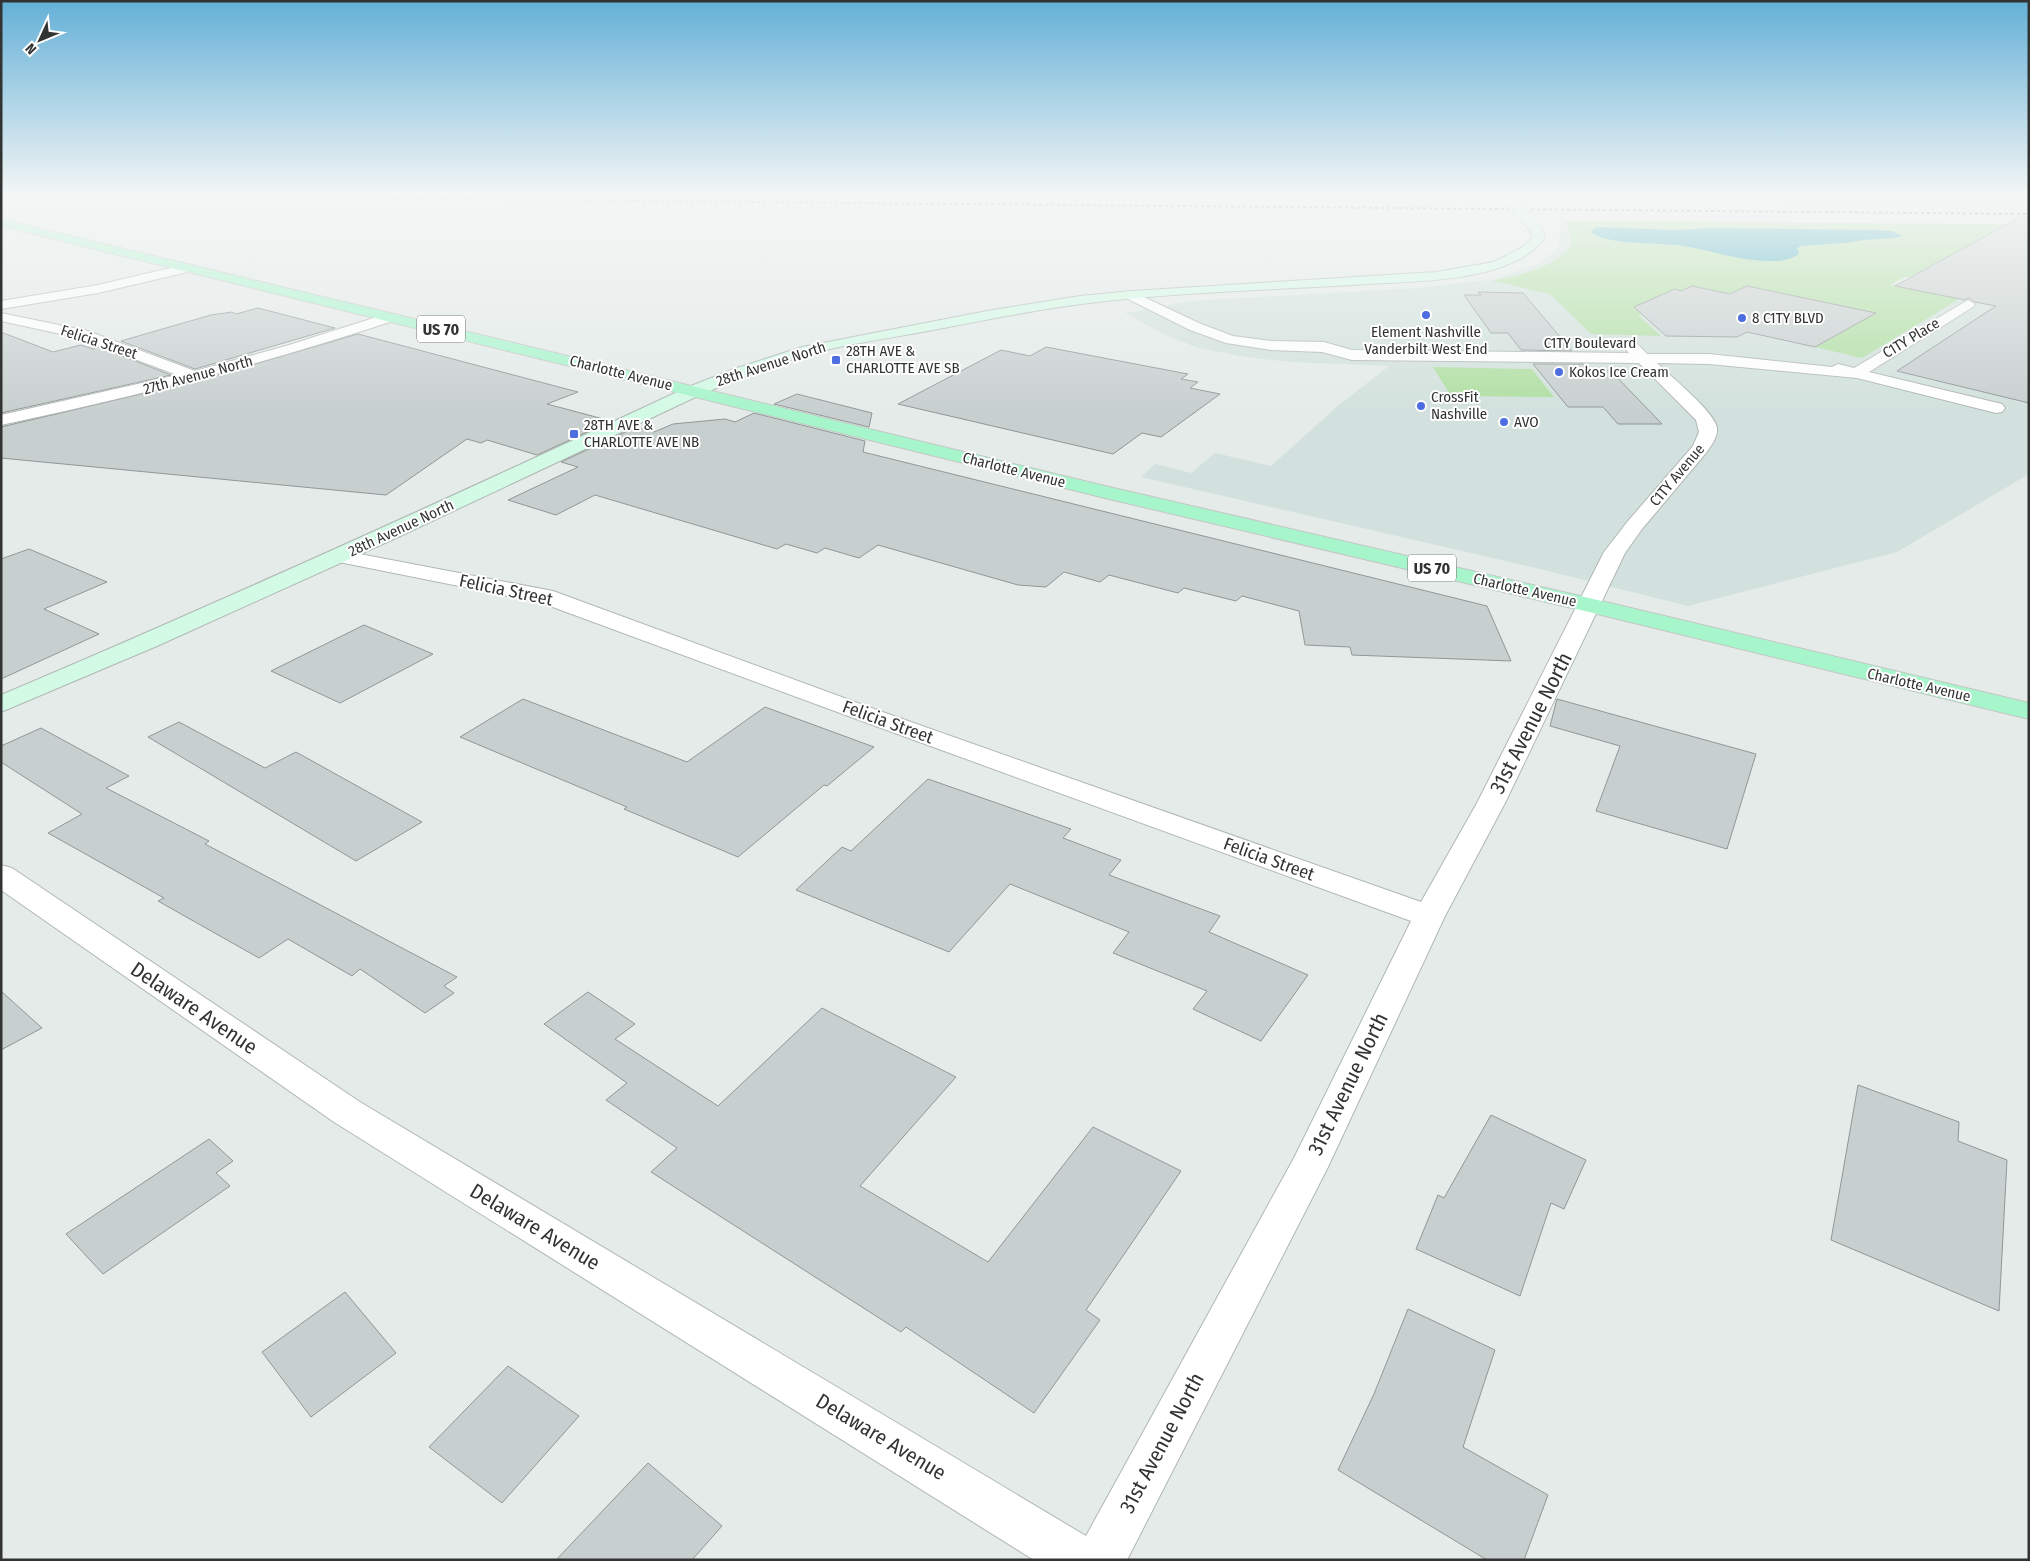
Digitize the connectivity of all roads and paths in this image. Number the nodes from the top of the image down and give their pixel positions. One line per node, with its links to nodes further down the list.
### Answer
1 (187, 268): 5 (street); 7 (main road, Charlotte Avenue / US 70)
2 (1482, 268): 3 (main road, 28th Avenue North, bridge)
3 (1131, 296): 9 (street, C1TY Boulevard); 13 (main road, 28th Avenue North)
4 (1968, 304): 11 (street, C1TY Place)
5 (1, 306)
6 (1, 317): 12 (street, Felicia Street)
7 (391, 317): 12 (street, 27th Avenue North); 13 (main road, Charlotte Avenue / US 70)
8 (1628, 344): 9 (street, C1TY Boulevard); 10 (street); 11 (street, C1TY Boulevard)
9 (1324, 347): 10 (street, C1TY Boulevard)
10 (1642, 357): 11 (street, C1TY Boulevard); 17 (street, C1TY Avenue)
11 (1855, 374): 14 (street, C1TY Boulevard)
12 (194, 376): 15 (street, 27th Avenue North)
13 (694, 391): 16 (main road, 28th Avenue North); 17 (main road, Charlotte Avenue / US 70)
14 (1996, 408)
15 (1, 420)
16 (339, 556): 18 (main road, 28th Avenue North); 21 (street, Felicia Street)
17 (1589, 605): 19 (main road, Charlotte Avenue / US 70); 21 (street, 31st Avenue North)
18 (1, 704)
19 (2029, 711)
20 (1, 875): 22 (street, Delaware Avenue)
21 (1429, 916): 23 (street, 31st Avenue North)
22 (1080, 1560)
23 (1100, 1560)

